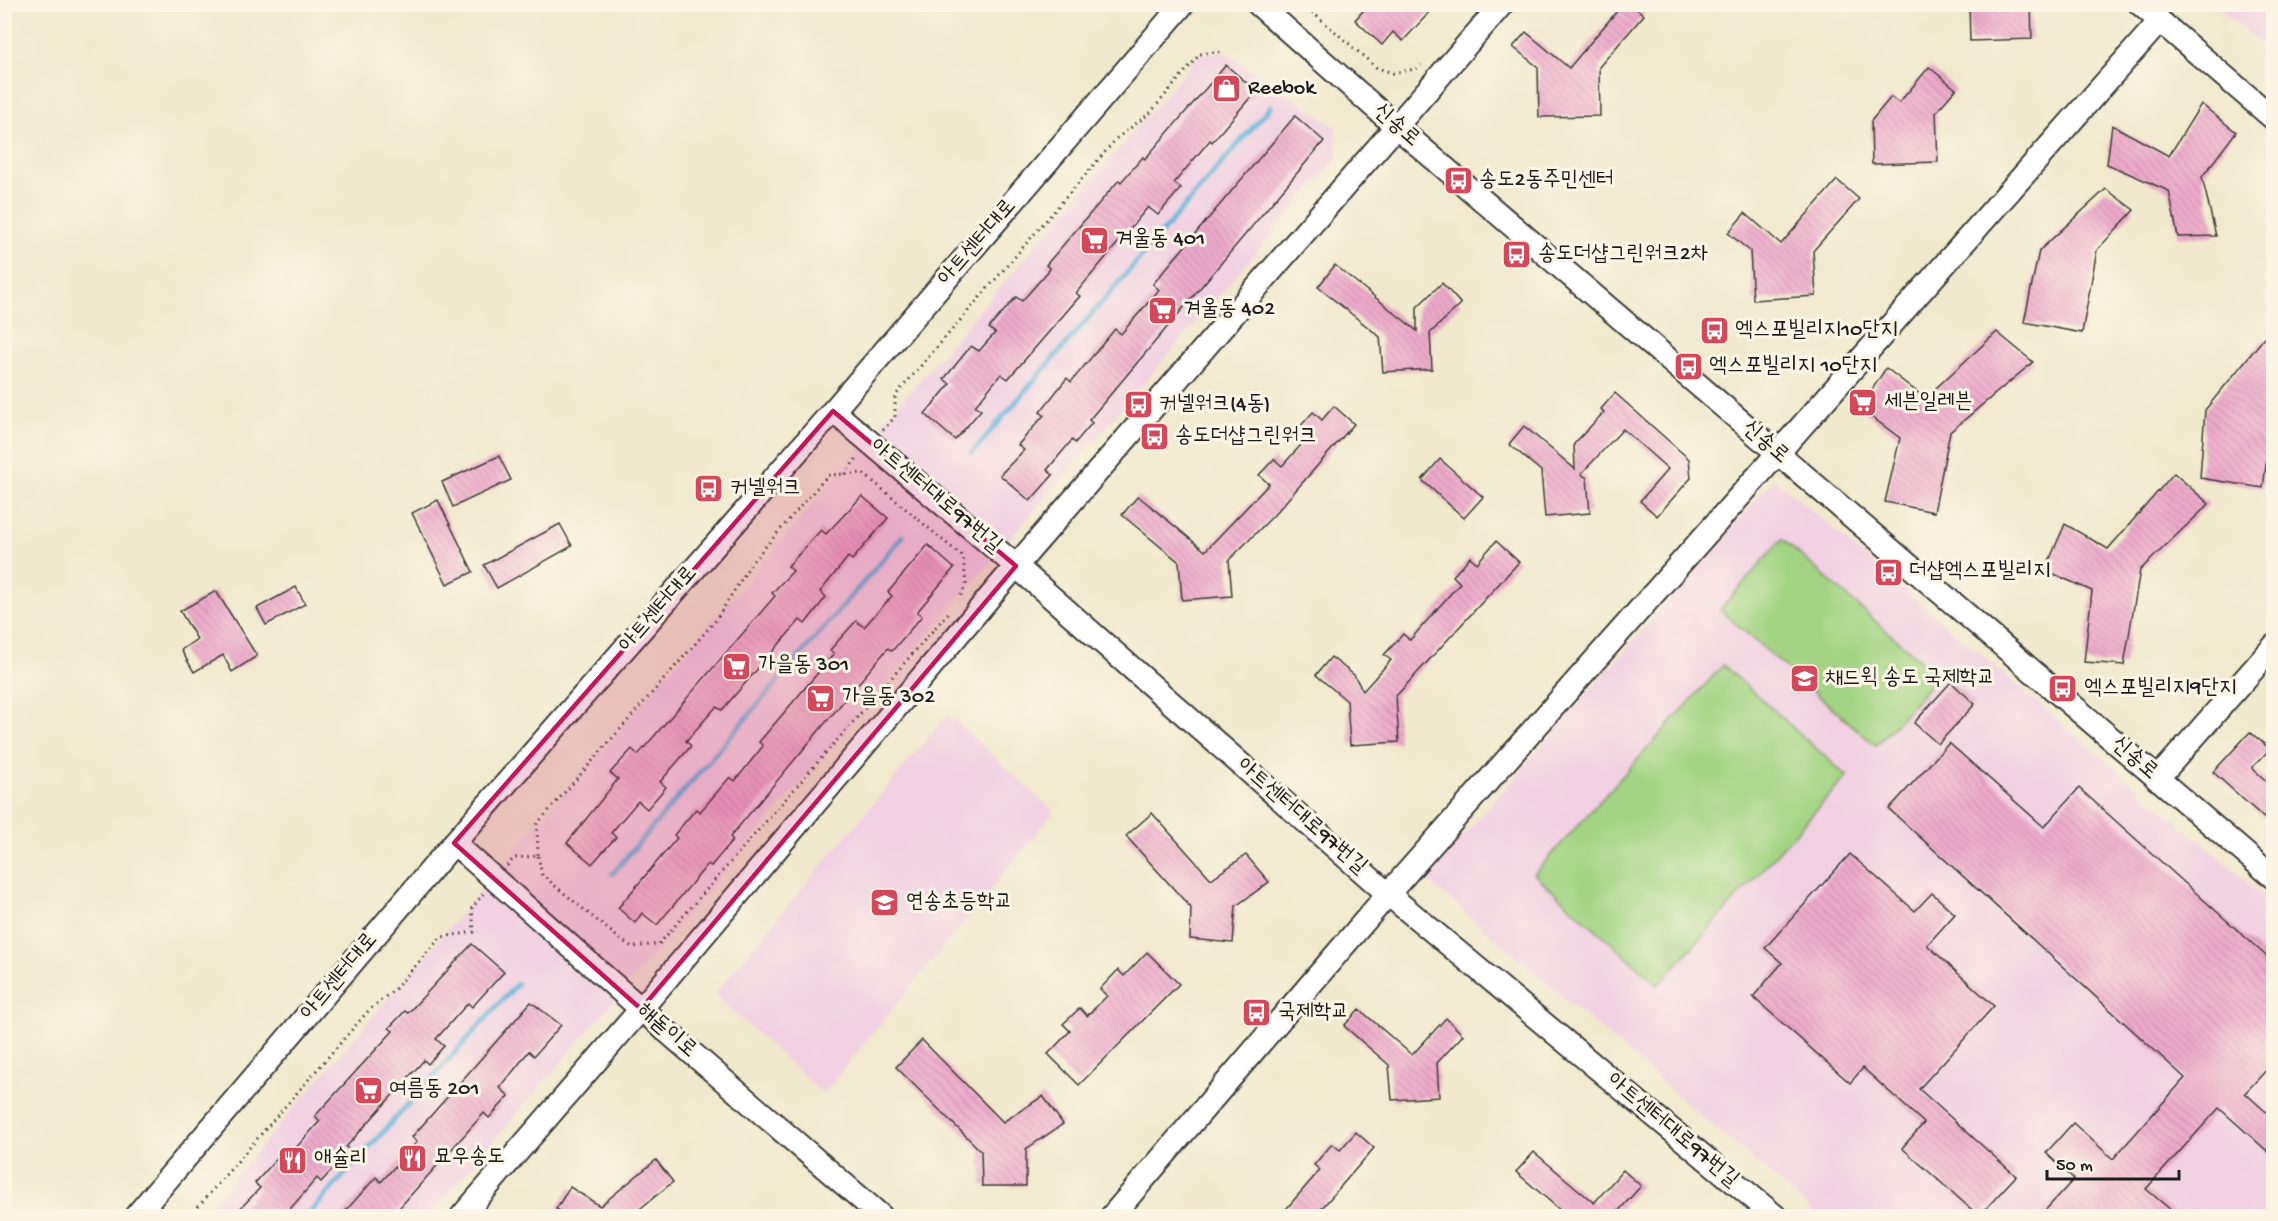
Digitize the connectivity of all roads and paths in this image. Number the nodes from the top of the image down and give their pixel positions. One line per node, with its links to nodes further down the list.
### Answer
1 (1183, 4): 11 (street, 아트센터대로)
2 (1258, 4): 10 (street, 신송로)
3 (1303, 4): 8 (path)
4 (1502, 4): 10 (street)
5 (2140, 4): 6 (street)
6 (2159, 21): 9 (street); 13 (street)
7 (1223, 51): 12 (path)
8 (1428, 61)
9 (2274, 119)
10 (1397, 127): 13 (street, 신송로); 16 (street)
11 (833, 411): 16 (street, 아트센터대로97번길); 19 (street, 아트센터대로)
12 (883, 431)
13 (1776, 453): 18 (street, 신송로); 23 (street)
14 (855, 461): 15 (path)
15 (844, 474): 20 (path); 20 (path)
16 (1016, 566): 23 (street, 아트센터대로97번길); 25 (street)
17 (2274, 646): 18 (street)
18 (2157, 779): 22 (street, 신송로)
19 (454, 843): 25 (street, 해돋이로); 26 (street, 아트센터대로)
20 (538, 856): 21 (path)
21 (507, 866)
22 (2274, 878)
23 (1388, 894): 30 (street); 31 (street, 아트센터대로97번길)
24 (477, 901): 27 (path)
25 (641, 1009): 28 (street); 29 (street, 해돋이로)
26 (136, 1216)
27 (190, 1216)
28 (462, 1216)
29 (881, 1216)
30 (1112, 1216)
31 (1775, 1216)

